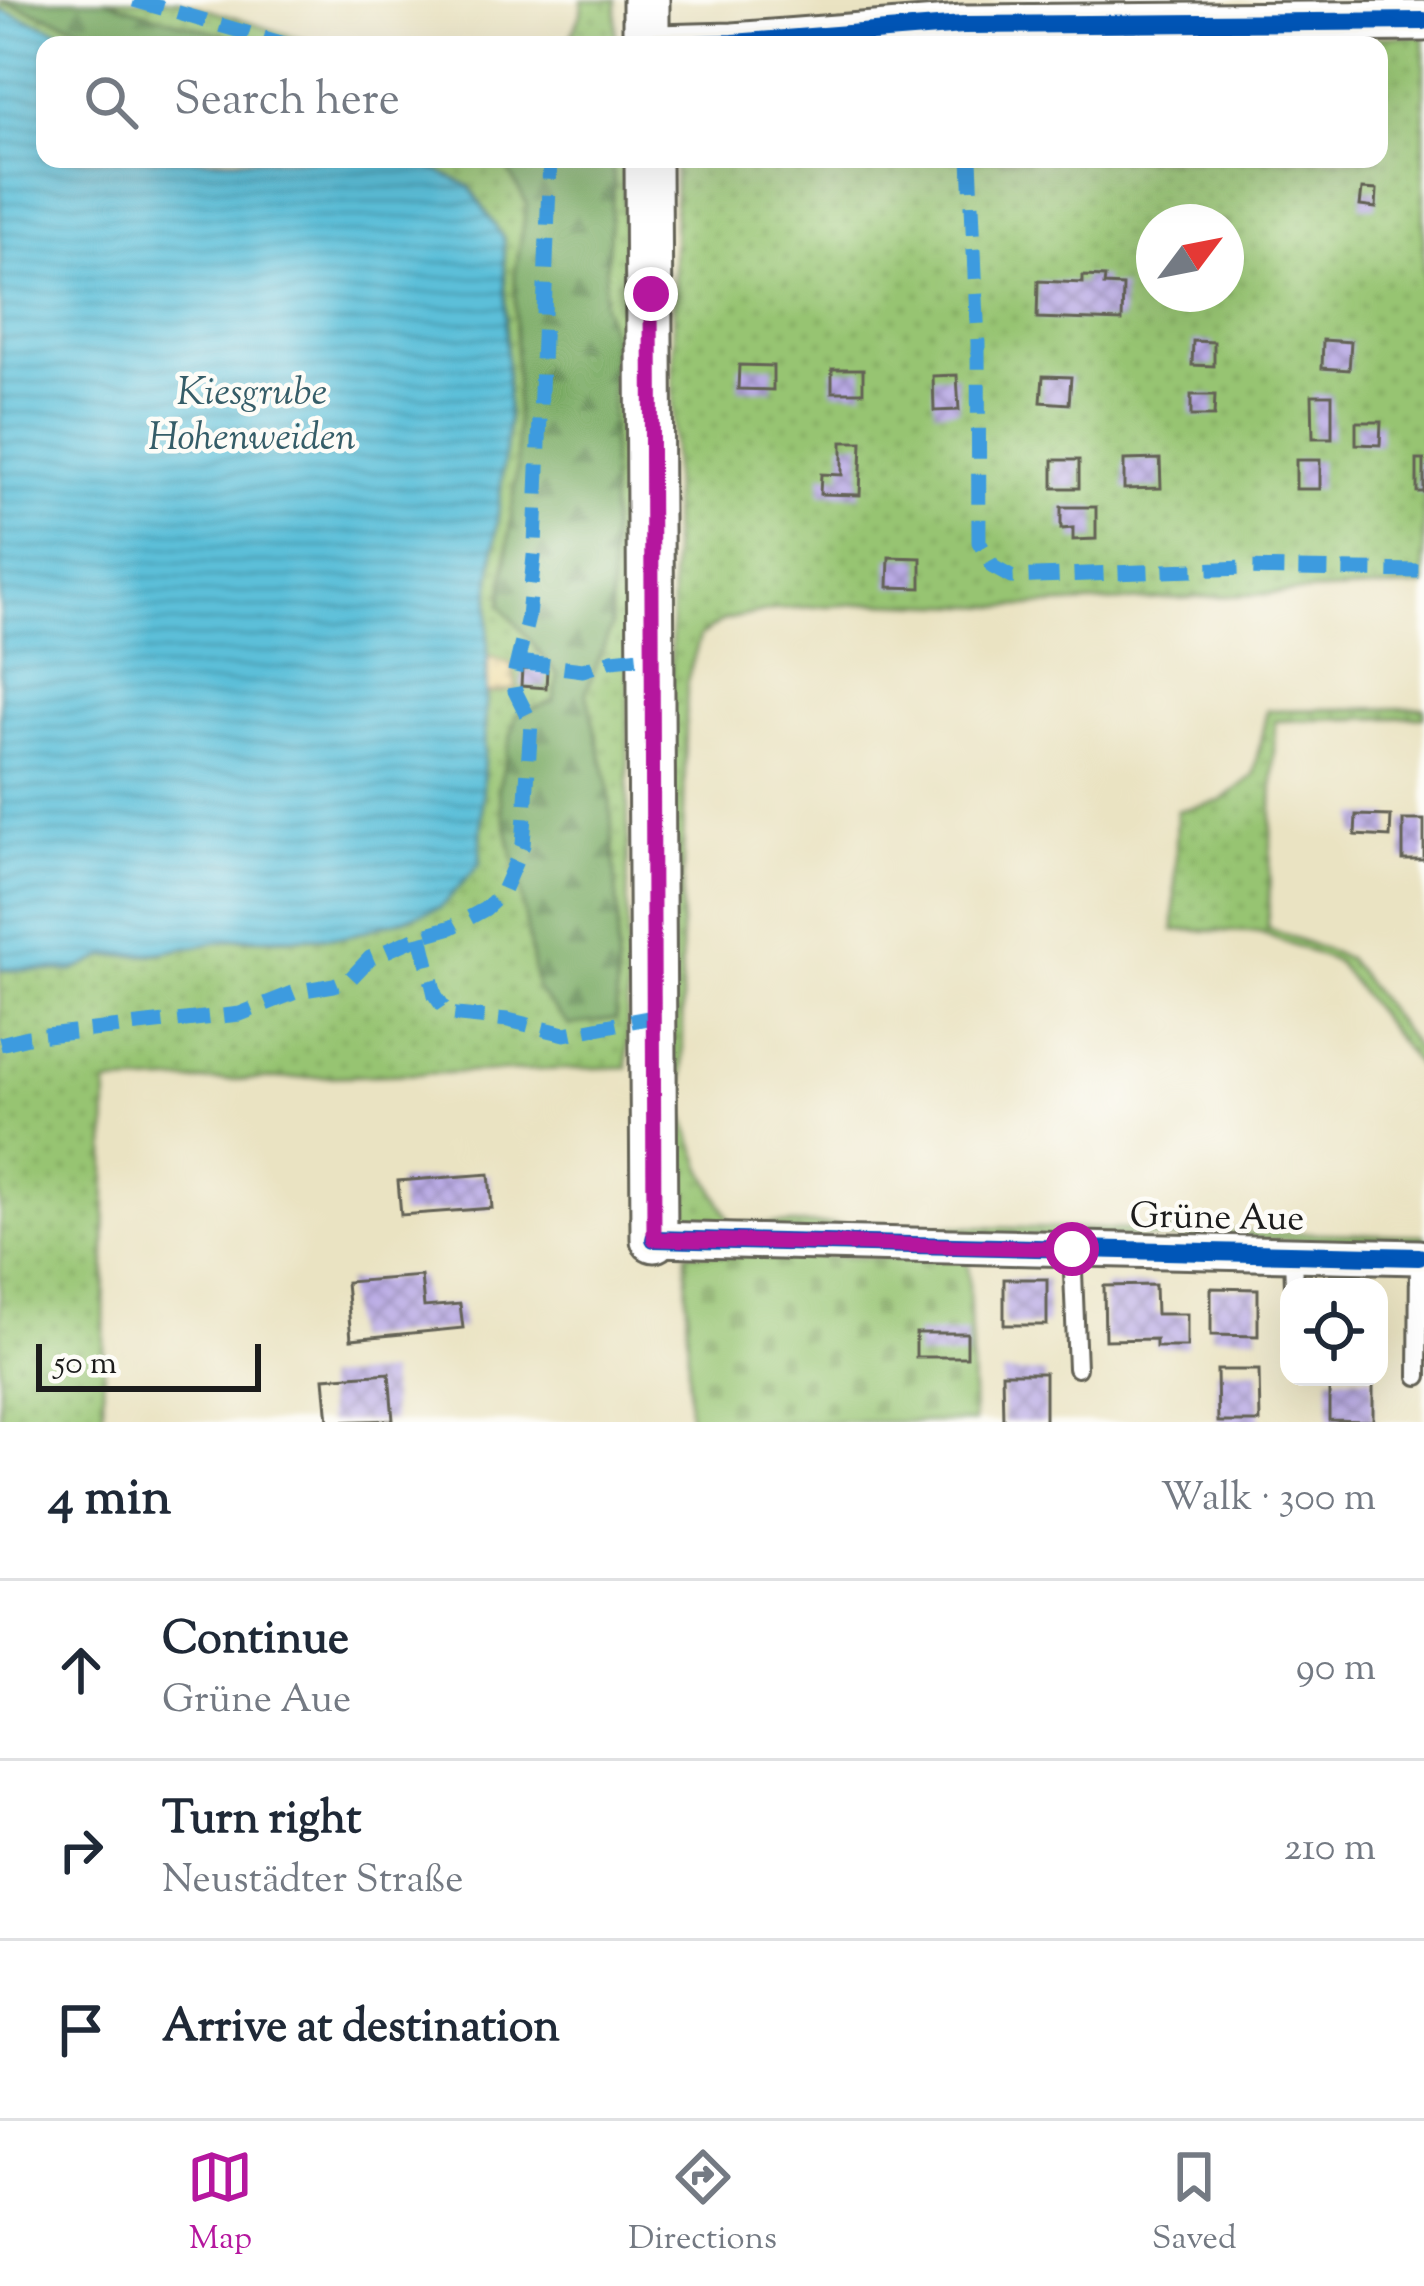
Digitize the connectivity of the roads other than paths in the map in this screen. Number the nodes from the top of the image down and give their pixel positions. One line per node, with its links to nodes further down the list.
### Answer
1 (646, 0): 3 (main road)
2 (1424, 21): 4 (street)
3 (646, 36)
4 (823, 36)
5 (648, 168): 6 (main road)
6 (654, 1239): 7 (street, Grüne Aue)
7 (1072, 1249): 9 (street, Grüne Aue); 10 (lane)
8 (1418, 1257): 9 (street, Grüne Aue); 11 (lane)
9 (1293, 1270)
10 (1077, 1368)
11 (1418, 1376)

